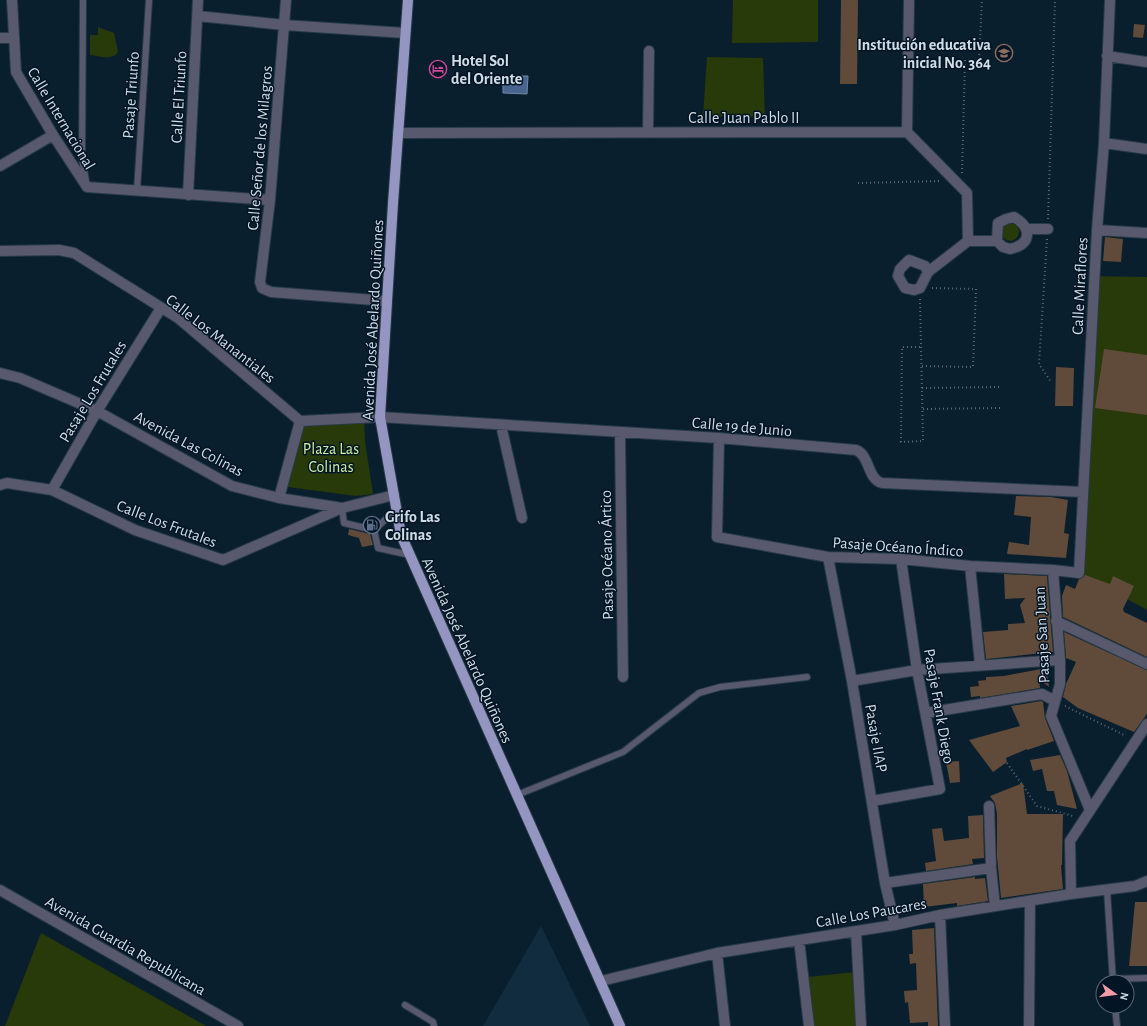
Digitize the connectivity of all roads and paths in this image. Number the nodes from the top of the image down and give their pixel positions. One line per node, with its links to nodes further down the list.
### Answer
1 (12, 0): 15 (street, Calle Internacional)
2 (83, 0): 28 (lane)
3 (149, 0): 29 (lane, Pasaje Triunfo)
4 (198, 0): 11 (street, Calle El Triunfo)
5 (286, 0): 12 (street, Calle Señor de los Milagros)
6 (408, 0): 13 (main road, Avenida José Abelardo Quiñones)
7 (909, 0): 20 (street)
8 (982, 0): 27 (path)
9 (1055, 0): 33 (path)
10 (1110, 0): 17 (street, Calle Miraflores)
11 (198, 16): 12 (street); 30 (street, Calle El Triunfo)
12 (284, 25): 13 (street); 31 (street, Calle Señor de los Milagros)
13 (405, 33): 21 (main road, Avenida José Abelardo Quiñones)
14 (0, 38): 15 (street)
15 (13, 38): 22 (street, Calle Internacional)
16 (649, 51): 19 (street)
17 (1107, 56): 18 (street); 23 (street, Calle Miraflores)
18 (1147, 62)
19 (648, 132): 20 (street, Calle Juan Pablo II); 21 (street, Calle Juan Pablo II)
20 (907, 132): 27 (street)
21 (398, 133): 41 (main road, Avenida José Abelardo Quiñones)
22 (53, 135): 25 (street); 28 (street, Calle Internacional)
23 (1104, 143): 24 (street); 34 (street, Calle Miraflores)
24 (1147, 149)
25 (0, 166)
26 (858, 183): 27 (path)
27 (959, 184): 36 (street)
28 (87, 187): 29 (street, Calle Internacional)
29 (136, 191): 30 (street, Calle Internacional)
30 (188, 195): 31 (street, Calle Internacional)
31 (270, 200): 41 (street, Calle Señor de los Milagros)
32 (1027, 229): 33 (street); 37 (street); 37 (street)
33 (1048, 229): 46 (path)
34 (1097, 230): 35 (street); 59 (street, Calle Miraflores)
35 (1147, 233)
36 (968, 241): 37 (street); 39 (street)
37 (998, 241)
38 (0, 250): 42 (street, Calle Los Manantiales)
39 (928, 272): 40 (street); 40 (street)
40 (920, 288): 43 (path); 44 (path)
41 (387, 301): 52 (main road, Avenida José Abelardo Quiñones)
42 (160, 308): 51 (street, Pasaje Los Frutales); 53 (street, Calle Los Manantiales)
43 (921, 347): 44 (path); 50 (path)
44 (922, 366): 48 (path)
45 (0, 373): 51 (street, Avenida Las Colinas)
46 (1051, 382)
47 (1000, 387): 48 (path)
48 (922, 388): 50 (path)
49 (1000, 408): 50 (path)
50 (923, 409)
51 (97, 410): 58 (street, Pasaje Los Frutales); 61 (street, Avenida Las Colinas)
52 (380, 417): 53 (street); 54 (street, Calle 19 de Junio); 60 (main road, Avenida José Abelardo Quiñones)
53 (300, 421): 61 (street)
54 (501, 425): 55 (street, Calle 19 de Junio); 64 (street)
55 (620, 432): 56 (street, Calle 19 de Junio); 78 (street, Pasaje Océano Ártico)
56 (719, 438): 59 (street, Calle 19 de Junio); 67 (street, Pasaje Océano Índico)
57 (0, 484): 58 (street, Calle Los Frutales)
58 (52, 490): 62 (street, Calle Los Frutales)
59 (1083, 492): 71 (street, Calle Miraflores)
60 (394, 495): 62 (street, Avenida Las Colinas); 63 (main road, Avenida José Abelardo Quiñones)
61 (279, 498): 62 (street, Avenida Las Colinas)
62 (342, 508): 65 (lane)
63 (397, 509): 65 (lane); 66 (main road, Avenida José Abelardo Quiñones)
64 (522, 518)
65 (374, 530): 66 (lane)
66 (410, 555): 85 (main road, Avenida José Abelardo Quiñones)
67 (828, 557): 68 (street, Pasaje Océano Índico); 79 (street, Pasaje IIAP)
68 (901, 560): 69 (street, Pasaje Océano Índico); 76 (street, Pasaje Frank Diego)
69 (970, 566): 70 (street, Pasaje Océano Índico); 74 (street)
70 (1053, 570): 71 (street, Pasaje Océano Índico); 72 (street, Pasaje San Juan)
71 (1079, 573)
72 (1056, 621): 73 (street, Pasaje San Juan); 75 (street)
73 (1060, 660): 74 (street); 80 (street, Pasaje San Juan)
74 (980, 664): 76 (street)
75 (1147, 664)
76 (918, 670): 79 (street); 81 (street, Pasaje Frank Diego)
77 (807, 677): 85 (lane)
78 (622, 678)
79 (852, 681): 86 (street, Pasaje IIAP)
80 (1055, 702): 81 (street); 83 (path); 88 (street, Pasaje San Juan)
81 (926, 712): 86 (street, Pasaje Frank Diego)
82 (1147, 724): 83 (street)
83 (1137, 741): 88 (street)
84 (1007, 763): 89 (path)
85 (516, 795): 106 (main road, Avenida José Abelardo Quiñones)
86 (872, 801): 92 (street, Pasaje IIAP)
87 (989, 806): 90 (street)
88 (1090, 810): 89 (street)
89 (1084, 820): 95 (street)
90 (991, 868): 92 (street); 97 (street)
91 (1147, 881): 94 (street, Calle Los Paucares)
92 (884, 883): 99 (street, Pasaje IIAP)
93 (0, 890): 109 (street, Avenida Guardia Republicana)
94 (1107, 890): 95 (street, Calle Los Paucares); 103 (lane)
95 (1071, 894): 96 (street, Calle Los Paucares)
96 (1030, 901): 97 (street, Calle Los Paucares); 116 (street)
97 (995, 906): 98 (street, Calle Los Paucares)
98 (940, 915): 99 (street, Calle Los Paucares); 115 (street)
99 (895, 925): 100 (street, Calle Los Paucares)
100 (856, 931): 101 (street, Calle Los Paucares); 114 (street)
101 (799, 940): 102 (street, Calle Los Paucares); 113 (street)
102 (717, 953): 106 (street, Calle Los Paucares); 112 (street)
103 (1113, 974)
104 (1147, 978): 105 (lane)
105 (1135, 979)
106 (601, 981): 111 (main road, Avenida José Abelardo Quiñones)
107 (405, 1005): 110 (lane)
108 (1115, 1014): 117 (lane)
109 (238, 1026)
110 (434, 1026)
111 (620, 1026)
112 (725, 1026)
113 (809, 1026)
114 (861, 1026)
115 (945, 1026)
116 (1029, 1026)
117 (1116, 1026)

